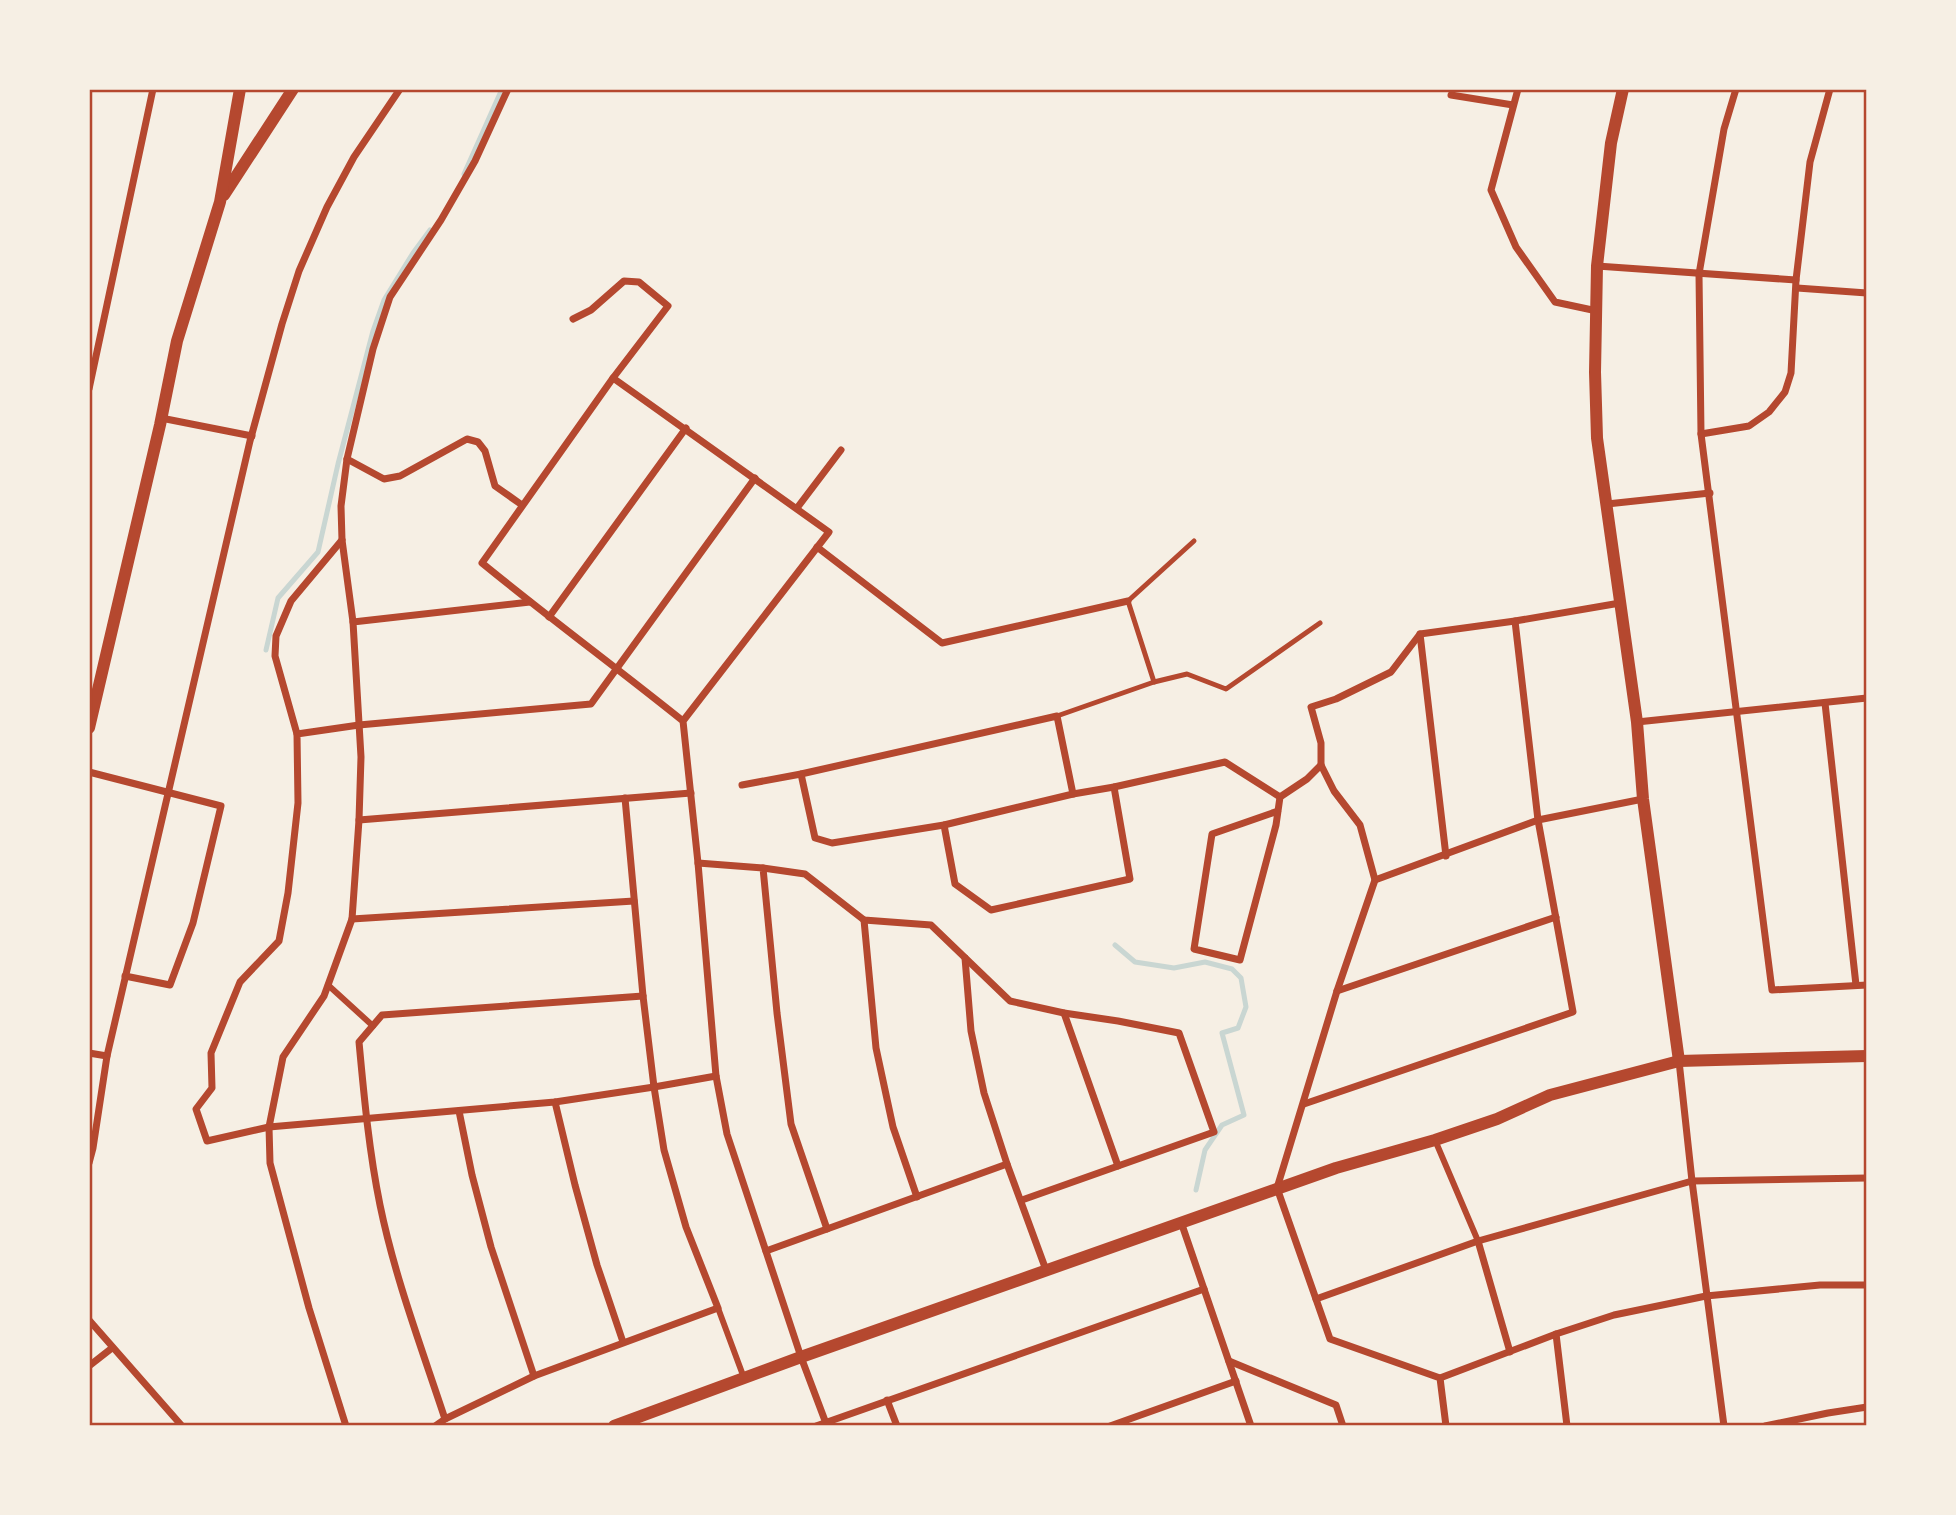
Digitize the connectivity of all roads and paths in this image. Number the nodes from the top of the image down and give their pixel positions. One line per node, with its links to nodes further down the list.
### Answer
1 (153, 89): 20 (street)
2 (240, 89): 12 (street)
3 (292, 89): 12 (street)
4 (400, 89): 24 (street)
5 (508, 89): 26 (street)
6 (1518, 89): 11 (street)
7 (1623, 89): 13 (street)
8 (1736, 89): 14 (street)
9 (1830, 89): 15 (street)
10 (1451, 95): 11 (street)
11 (1513, 105): 17 (street)
12 (220, 202): 21 (street)
13 (1597, 267): 14 (street); 17 (street)
14 (1699, 274): 15 (street); 23 (street)
15 (1796, 284): 16 (street); 23 (street)
16 (1867, 293)
17 (1597, 311): 29 (street)
18 (573, 319): 19 (street)
19 (613, 378): 22 (street); 30 (street)
20 (89, 389)
21 (161, 418): 24 (street); 52 (street)
22 (685, 428): 27 (street); 38 (street)
23 (1701, 434): 28 (street)
24 (252, 436): 59 (street)
25 (841, 450): 31 (street)
26 (347, 459): 30 (street); 32 (street)
27 (755, 478): 31 (street); 43 (street)
28 (1710, 492): 29 (street); 47 (street)
29 (1607, 504): 37 (street)
30 (522, 505): 36 (street)
31 (797, 508): 34 (street)
32 (342, 540): 40 (street); 53 (street)
33 (1194, 541): 35 (lane)
34 (817, 547): 35 (street); 49 (street)
35 (1128, 601): 44 (lane)
36 (530, 602): 38 (street); 40 (street)
37 (1620, 603): 39 (street); 50 (street)
38 (549, 617): 43 (street)
39 (1515, 621): 42 (street); 67 (street)
40 (353, 622): 51 (street)
41 (1320, 623): 44 (lane)
42 (1420, 634): 54 (street); 69 (street)
43 (617, 668): 49 (street); 51 (street)
44 (1154, 682): 48 (lane)
45 (1867, 698): 46 (street)
46 (1825, 703): 47 (street); 80 (street)
47 (1737, 712): 50 (street); 80 (street)
48 (1057, 716): 56 (street); 61 (street)
49 (683, 721): 60 (street)
50 (1637, 722): 64 (street)
51 (359, 725): 53 (street); 66 (street)
52 (89, 728)
53 (297, 734): 96 (street)
54 (1321, 765): 62 (street); 72 (street)
55 (89, 772): 59 (street)
56 (801, 774): 57 (street); 68 (street)
57 (742, 785)
58 (1114, 787): 61 (street); 62 (street); 68 (street)
59 (168, 792): 78 (street); 78 (street)
60 (691, 793): 63 (street); 70 (street)
61 (1073, 794): 68 (street)
62 (1280, 797): 65 (street)
63 (625, 798): 66 (street); 73 (street)
64 (1643, 799): 67 (street); 89 (street)
65 (1278, 811): 65 (street)
66 (359, 820): 75 (street)
67 (1538, 820): 69 (street); 74 (street)
68 (944, 825)
69 (1446, 856): 72 (street)
70 (698, 863): 71 (street); 90 (street)
71 (763, 868): 76 (street); 107 (street)
72 (1375, 880): 82 (street)
73 (634, 901): 75 (street); 83 (street)
74 (1556, 917): 82 (street); 93 (street)
75 (352, 919): 79 (street)
76 (864, 920): 77 (street); 104 (street)
77 (965, 957): 84 (street); 99 (street)
78 (125, 976): 87 (street)
79 (328, 985): 85 (street); 96 (street)
80 (1856, 985): 81 (street)
81 (1867, 985)
82 (1337, 991): 93 (street)
83 (643, 996): 85 (street); 91 (street)
84 (1064, 1013): 100 (street); 100 (street)
85 (373, 1026): 95 (street)
86 (89, 1053): 87 (street)
87 (107, 1056): 98 (street)
88 (1867, 1056): 89 (street)
89 (1679, 1061): 97 (street); 102 (street)
90 (716, 1076): 91 (street); 109 (street)
91 (654, 1087): 92 (street); 115 (street)
92 (555, 1102): 94 (street); 118 (street)
93 (1304, 1104): 103 (street)
94 (459, 1111): 95 (street); 124 (street)
95 (366, 1119): 96 (street); 130 (street)
96 (269, 1127): 133 (street)
97 (1434, 1140): 103 (street); 108 (street)
98 (89, 1163)
99 (1007, 1164): 104 (street); 105 (street)
100 (1118, 1166): 105 (street)
101 (1867, 1178): 102 (street)
102 (1692, 1181): 108 (street); 113 (street)
103 (1278, 1188): 106 (street); 114 (street)
104 (917, 1197): 107 (street)
105 (1022, 1200): 110 (street)
106 (1181, 1222): 110 (street); 112 (street)
107 (827, 1229): 109 (street)
108 (1478, 1241): 114 (street); 120 (street)
109 (766, 1251): 121 (street)
110 (1046, 1270): 121 (street)
111 (1867, 1285): 113 (street)
112 (1204, 1289): 122 (street); 128 (street)
113 (1706, 1296): 117 (street); 143 (street)
114 (1315, 1299): 126 (street)
115 (718, 1308): 118 (street); 125 (street)
116 (89, 1320): 119 (street)
117 (1556, 1334): 120 (street); 142 (street)
118 (623, 1342): 124 (street)
119 (112, 1348): 123 (street); 132 (street)
120 (1510, 1352): 126 (street)
121 (801, 1357): 125 (street); 131 (street)
122 (1229, 1361): 127 (street); 140 (street)
123 (89, 1366)
124 (534, 1376): 130 (street)
125 (744, 1377): 135 (street)
126 (1440, 1378): 141 (street)
127 (1236, 1381): 138 (street); 139 (street)
128 (887, 1400): 131 (street); 137 (street)
129 (1867, 1407): 144 (street)
130 (445, 1419): 134 (street)
131 (826, 1424): 136 (street)
132 (181, 1426)
133 (346, 1426)
134 (435, 1426)
135 (614, 1426)
136 (816, 1426)
137 (897, 1426)
138 (1110, 1426)
139 (1251, 1426)
140 (1343, 1426)
141 (1446, 1426)
142 (1567, 1426)
143 (1724, 1426)
144 (1765, 1426)

